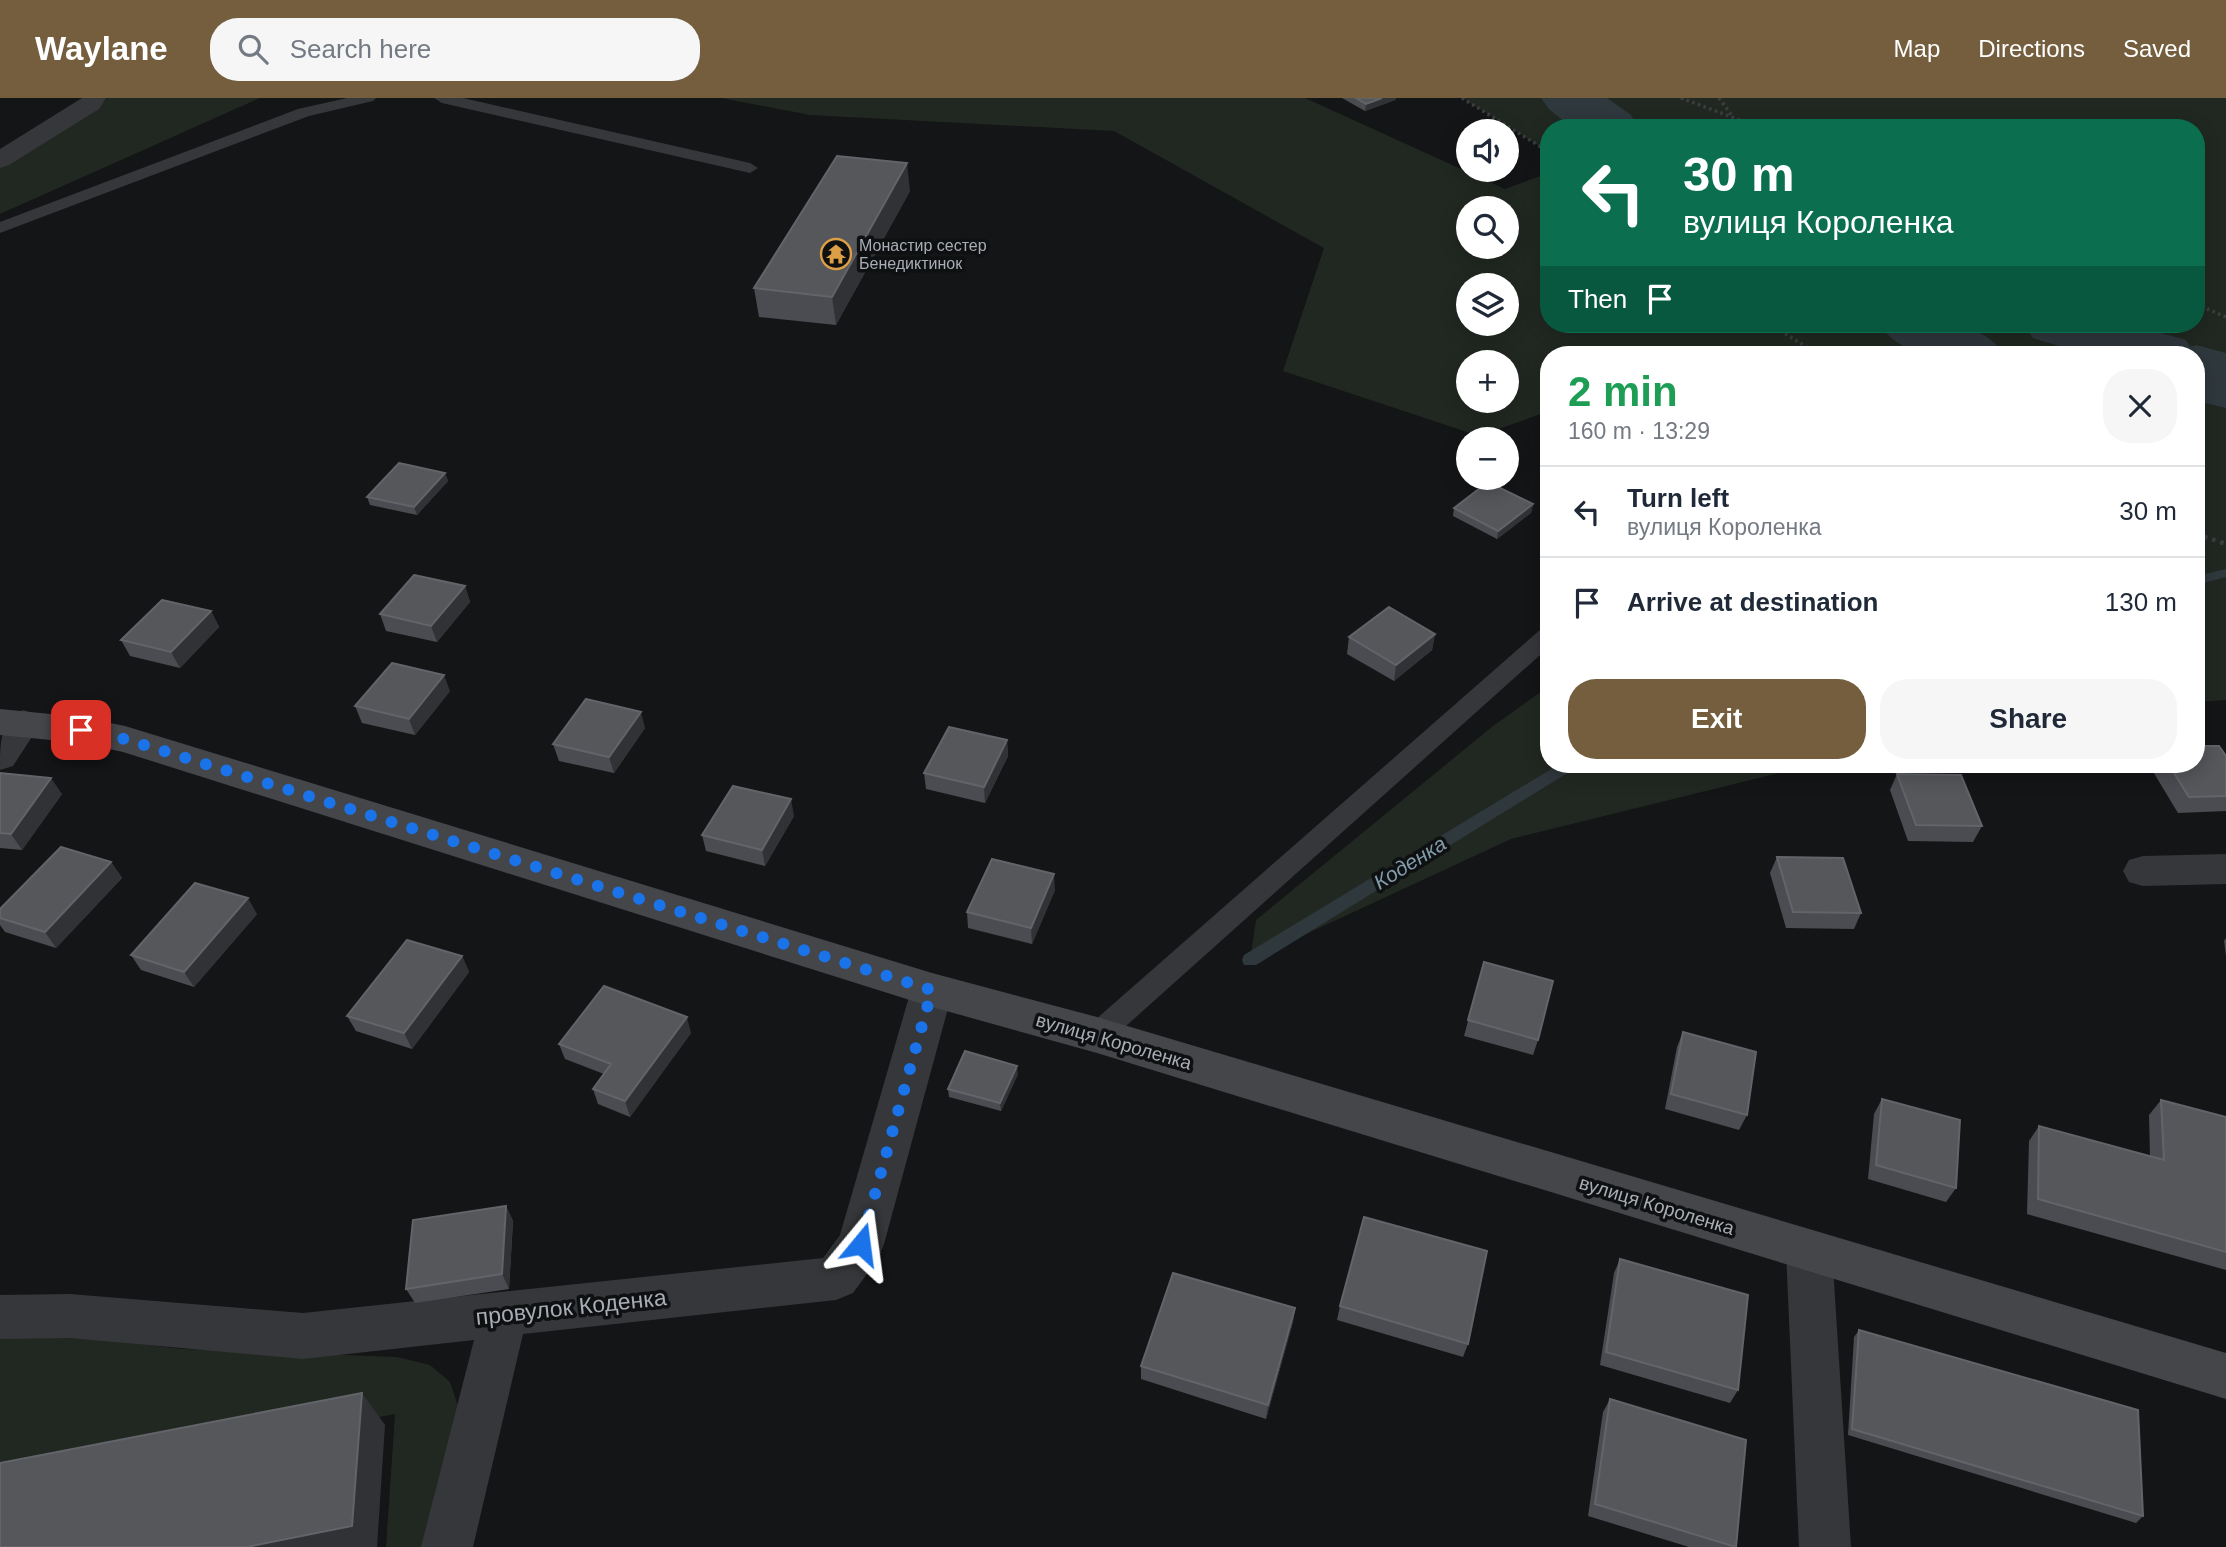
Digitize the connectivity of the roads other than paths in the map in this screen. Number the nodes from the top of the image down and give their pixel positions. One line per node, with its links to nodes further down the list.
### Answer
1 (368, 98): 6 (lane)
2 (442, 98): 5 (lane)
3 (97, 100): 4 (street)
4 (0, 160)
5 (750, 168)
6 (0, 228)
7 (1540, 642): 12 (lane)
8 (8, 734): 11 (street, вулиця Короленка)
9 (2226, 869): 10 (street)
10 (2143, 871)
11 (932, 990): 12 (street, вулиця Короленка); 14 (street, провулок Коденка)
12 (1097, 1035): 13 (street, вулиця Короленка)
13 (1809, 1251): 16 (street, вулиця Короленка); 18 (street)
14 (503, 1315): 15 (street, провулок Коденка); 17 (street)
15 (0, 1317)
16 (2226, 1376)
17 (447, 1547)
18 (1825, 1547)

